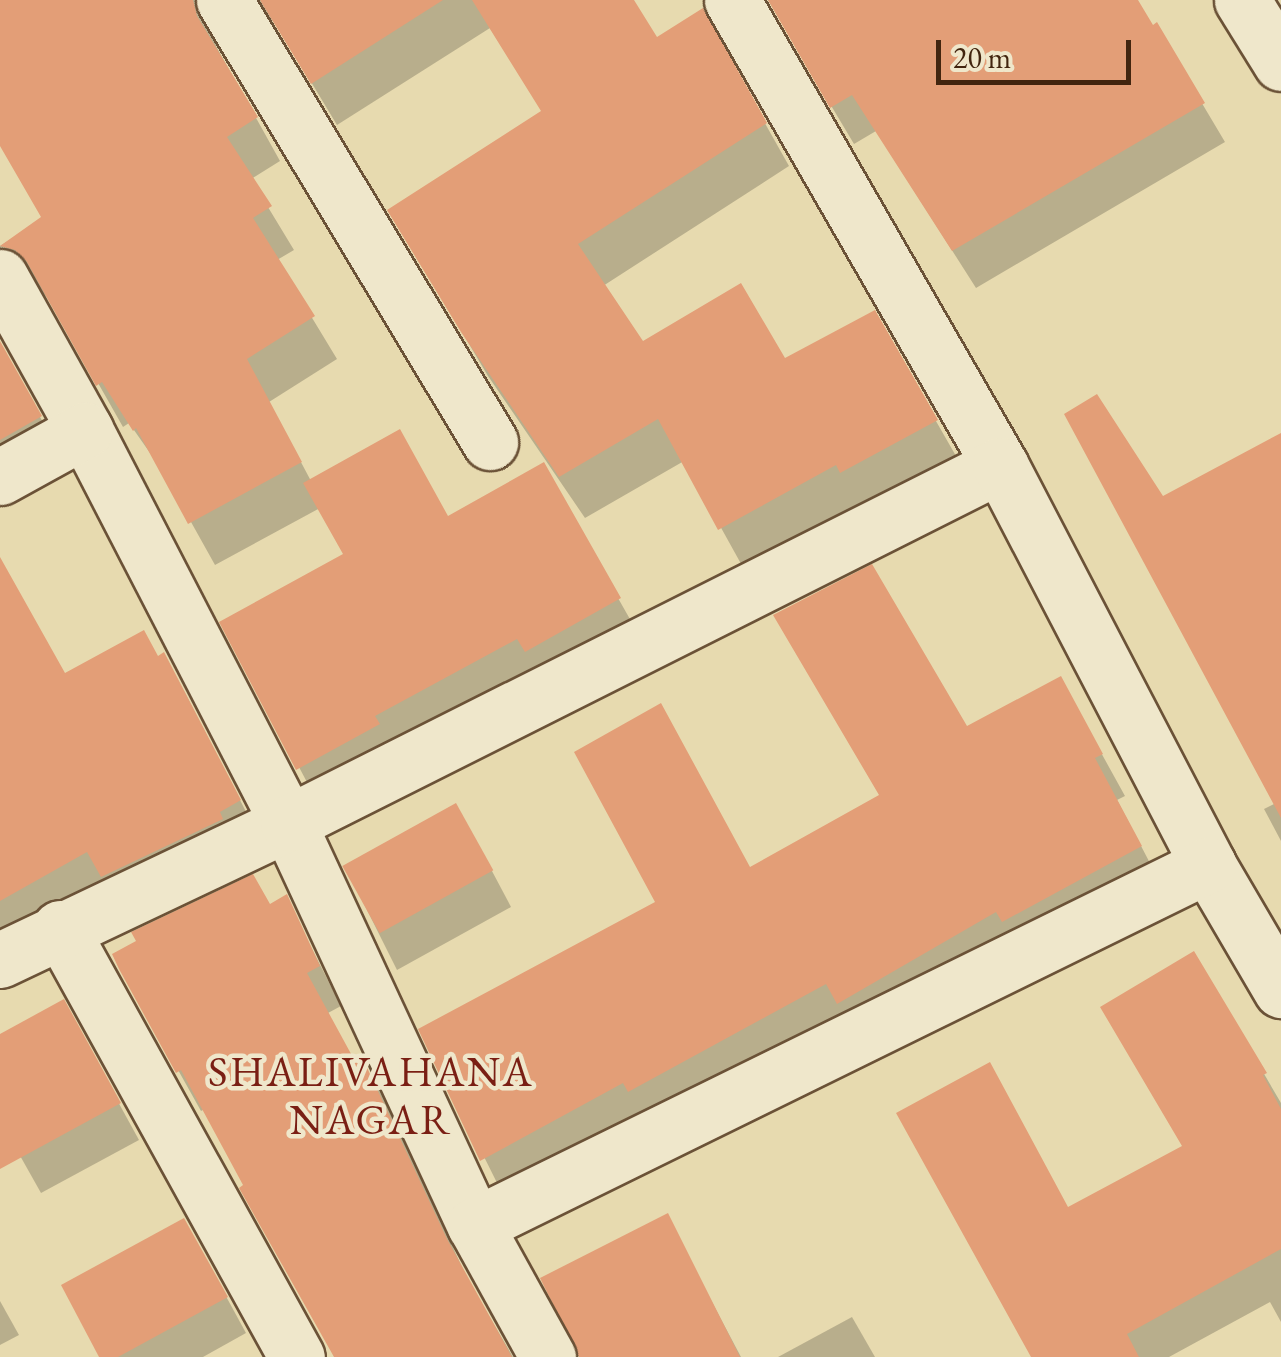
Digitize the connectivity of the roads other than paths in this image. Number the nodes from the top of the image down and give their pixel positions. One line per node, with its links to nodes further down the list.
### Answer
1 (224, 0): 7 (street)
2 (732, 0): 8 (street)
3 (1242, 0): 4 (street)
4 (1281, 63)
5 (0, 277): 6 (street)
6 (86, 430): 9 (street); 10 (street)
7 (490, 442)
8 (1000, 466): 10 (street); 11 (street)
9 (0, 478)
10 (288, 823): 12 (street); 15 (street)
11 (1208, 865): 14 (street); 15 (street)
12 (60, 928): 13 (street); 16 (street)
13 (0, 960)
14 (1281, 990)
15 (475, 1224): 17 (street)
16 (297, 1357)
17 (548, 1357)

